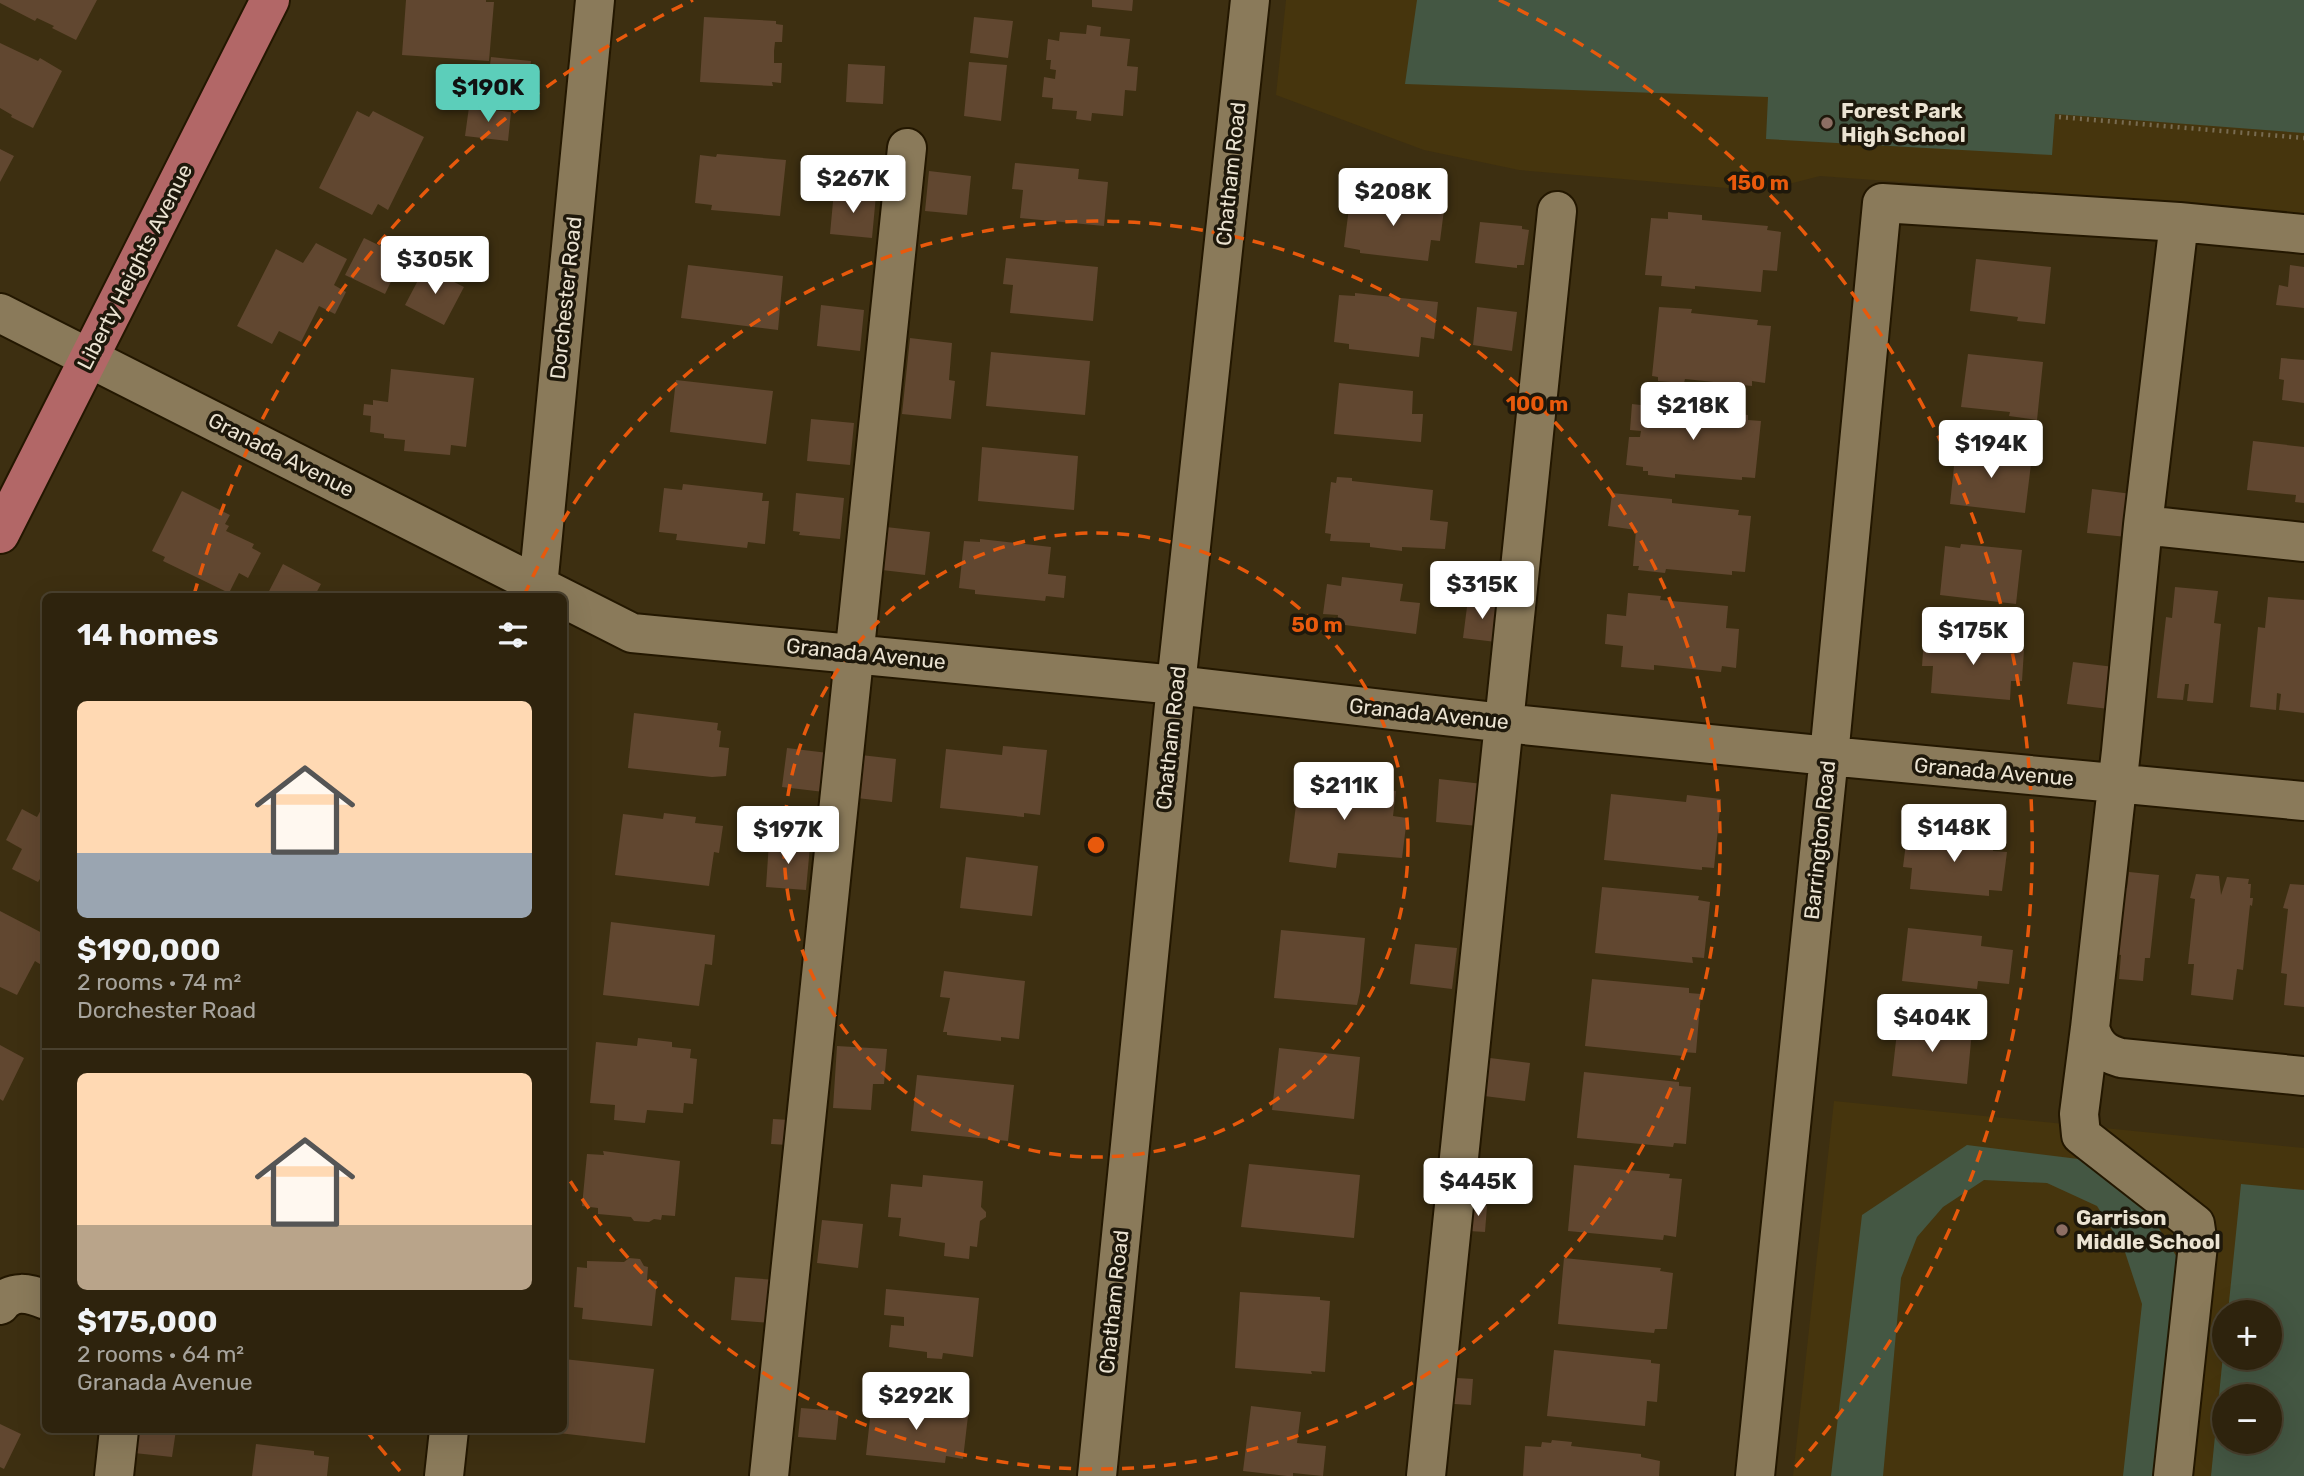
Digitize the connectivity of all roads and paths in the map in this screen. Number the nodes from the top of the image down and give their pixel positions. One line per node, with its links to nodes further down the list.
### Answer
1 (270, 0): 11 (main road, Liberty Heights Avenue)
2 (595, 0): 15 (street, Dorchester Road)
3 (1250, 0): 18 (street, Chatham Road)
4 (2059, 117): 5 (path)
5 (2304, 138)
6 (907, 148): 17 (street)
7 (1557, 211): 19 (street)
8 (2179, 222): 9 (street); 12 (street); 20 (street, Barrington Road)
9 (2304, 234)
10 (0, 313): 11 (street, Granada Avenue)
11 (88, 358): 13 (main road, Liberty Heights Avenue); 15 (street, Granada Avenue)
12 (2143, 524): 14 (street); 21 (street)
13 (0, 534)
14 (2304, 542)
15 (538, 590)
16 (567, 603): 17 (street, Granada Avenue)
17 (854, 653): 18 (street, Granada Avenue); 31 (street)
18 (1176, 685): 19 (street, Granada Avenue); 32 (street, Chatham Road)
19 (1504, 723): 20 (street, Granada Avenue); 33 (street)
20 (1829, 756): 21 (street, Granada Avenue); 34 (street, Barrington Road)
21 (2118, 783): 22 (street, Granada Avenue); 23 (street)
22 (2304, 801)
23 (2090, 1028): 24 (street); 35 (street)
24 (2304, 1076)
25 (42, 1298): 26 (street)
26 (0, 1305)
27 (119, 1433): 29 (street)
28 (449, 1433): 30 (street)
29 (114, 1476)
30 (444, 1476)
31 (769, 1476)
32 (1097, 1476)
33 (1426, 1476)
34 (1755, 1476)
35 (2173, 1476)

